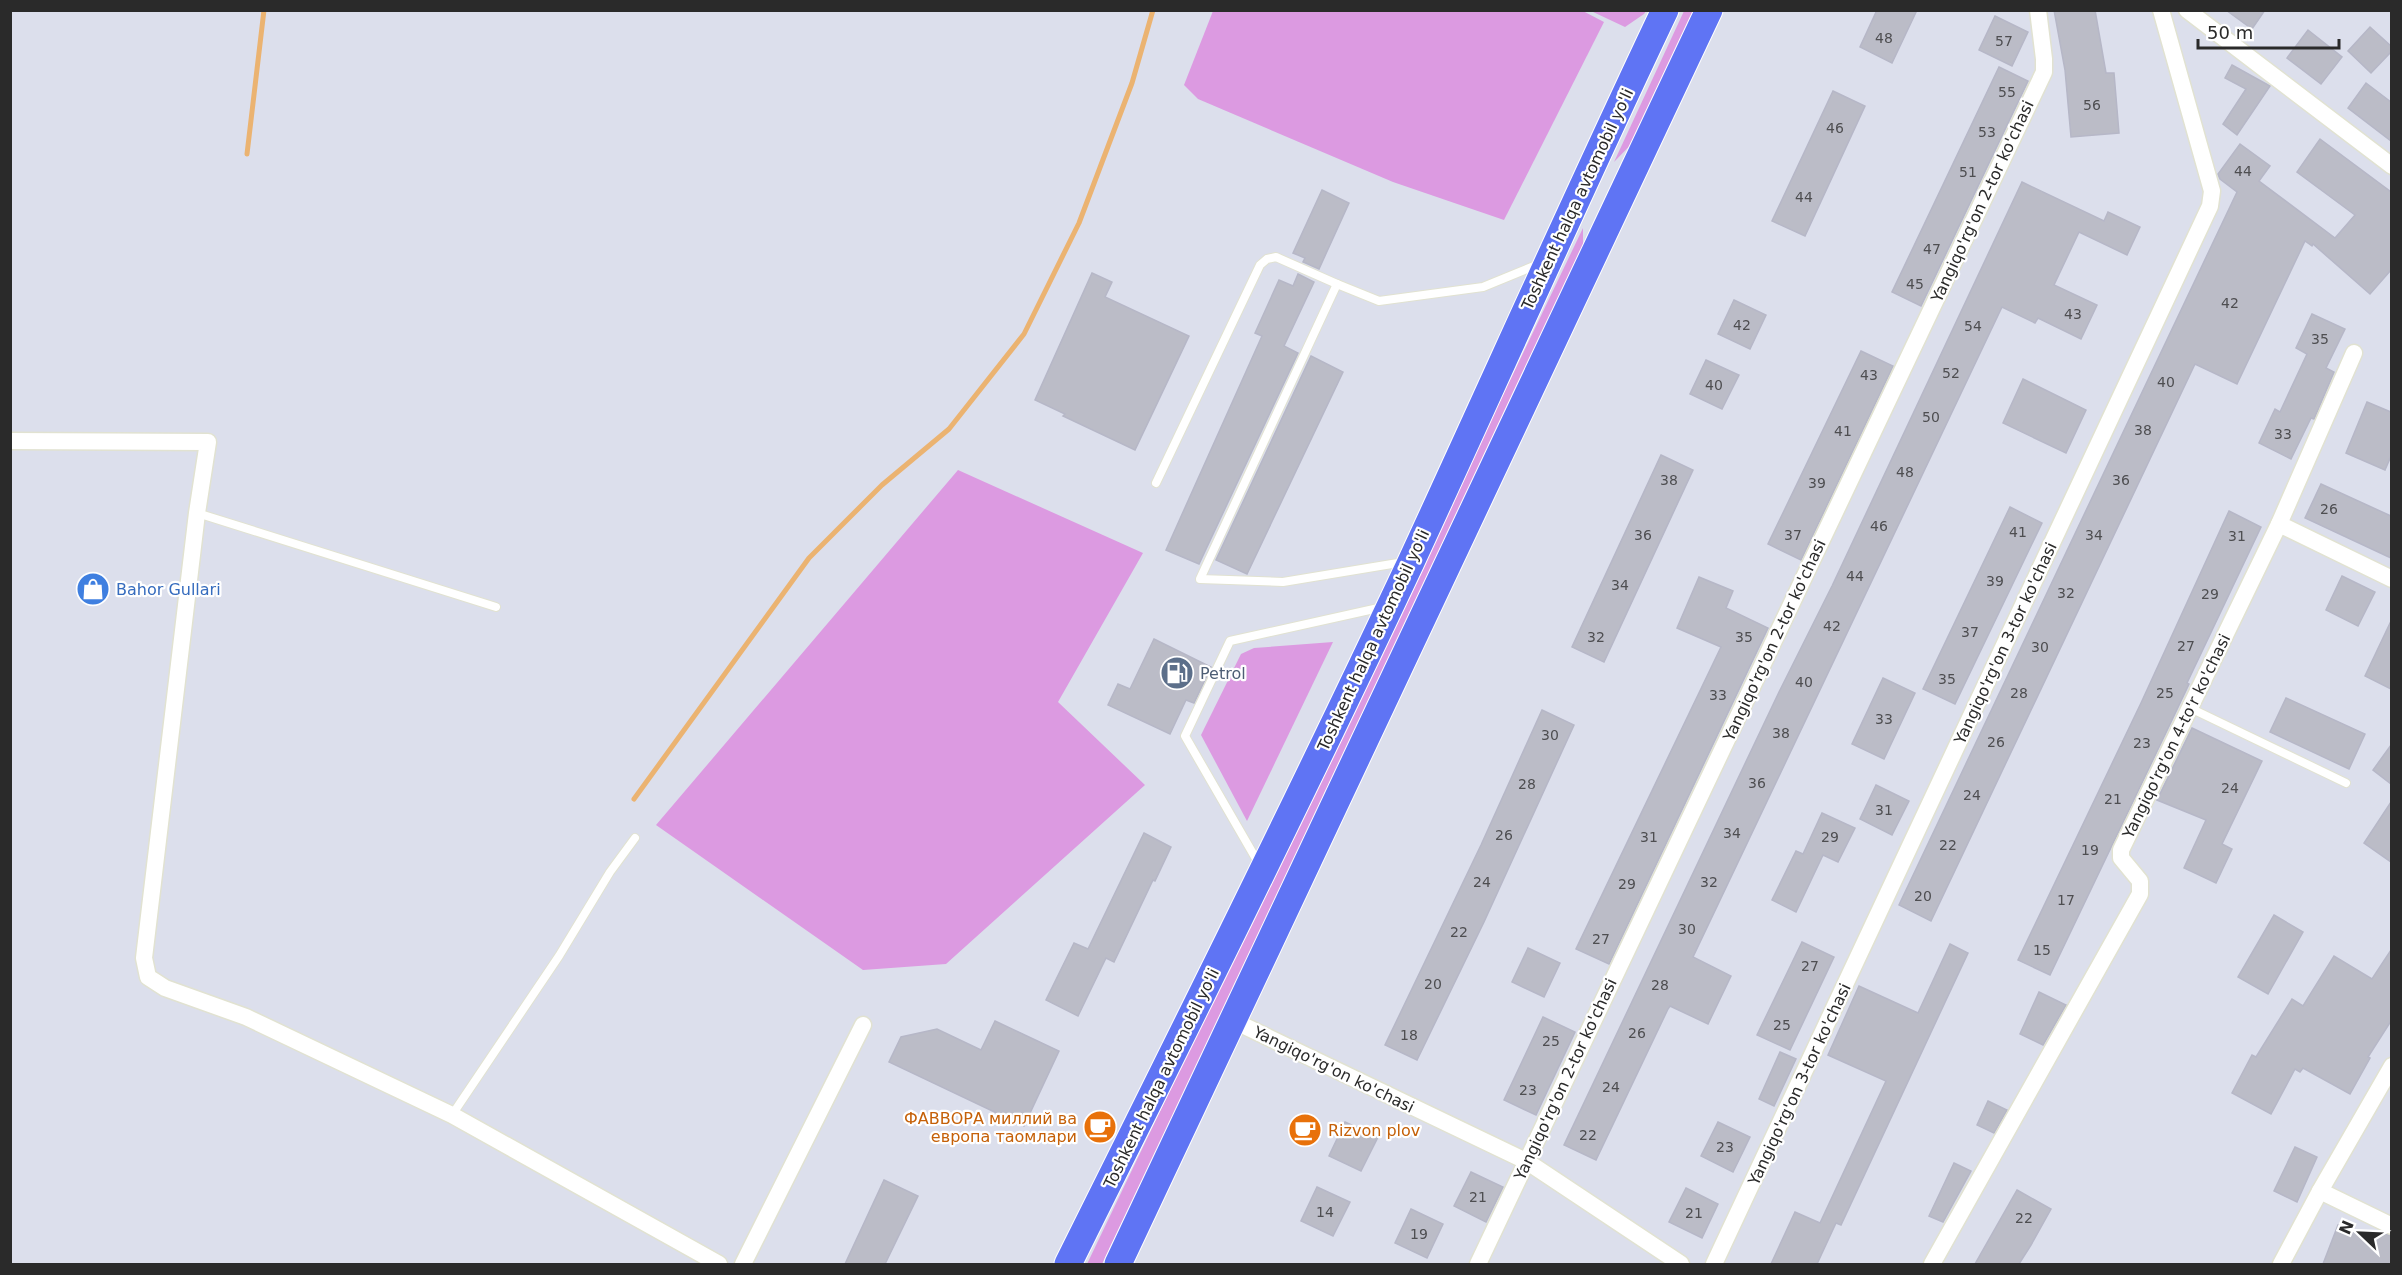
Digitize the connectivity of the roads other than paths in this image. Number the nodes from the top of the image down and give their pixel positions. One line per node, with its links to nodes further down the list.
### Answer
1 (1665, 10): 7 (highway, Toshkent halqa avtomobil yo'li)
2 (1709, 10): 8 (highway)
3 (2038, 10): 28 (street, Yangiqo'rg'on 2-tor ko'chasi)
4 (2161, 10): 37 (street, Yangiqo'rg'on 3-tor ko'chasi)
5 (2187, 10): 6 (street)
6 (2391, 166)
7 (1585, 180): 8 (highway); 9 (highway, Toshkent halqa avtomobil yo'li)
8 (1621, 197): 24 (highway)
9 (1548, 260): 10 (lane); 16 (highway, Toshkent halqa avtomobil yo'li)
10 (1337, 284): 13 (lane); 16 (lane)
11 (2354, 353): 15 (street, Yangiqo'rg'on 4-to'r ko'chasi)
12 (10, 441): 14 (street)
13 (1156, 483)
14 (197, 513): 19 (lane); 27 (street)
15 (2279, 524): 17 (street); 20 (street, Yangiqo'rg'on 4-to'r ko'chasi)
16 (1411, 561): 18 (highway, Toshkent halqa avtomobil yo'li)
17 (2391, 579)
18 (1389, 606): 23 (highway, Toshkent halqa avtomobil yo'li); 23 (lane)
19 (496, 607)
20 (2190, 708): 21 (lane); 38 (street, Yangiqo'rg'on 4-to'r ko'chasi)
21 (2346, 783)
22 (635, 838): 27 (lane)
23 (1263, 871): 33 (highway, Toshkent halqa avtomobil yo'li)
24 (1234, 1021): 28 (street, Yangiqo'rg'on ko'chasi); 34 (highway)
25 (863, 1025): 32 (street)
26 (2391, 1066): 29 (street)
27 (452, 1115): 31 (street)
28 (1526, 1161): 35 (street, Yangiqo'rg'on 2-tor ko'chasi); 36 (street, Yangiqo'rg'on ko'chasi)
29 (2320, 1191): 30 (street); 39 (street)
30 (2391, 1226)
31 (718, 1264)
32 (743, 1264)
33 (1068, 1264)
34 (1118, 1264)
35 (1478, 1264)
36 (1681, 1264)
37 (1714, 1264)
38 (1932, 1264)
39 (2281, 1264)

